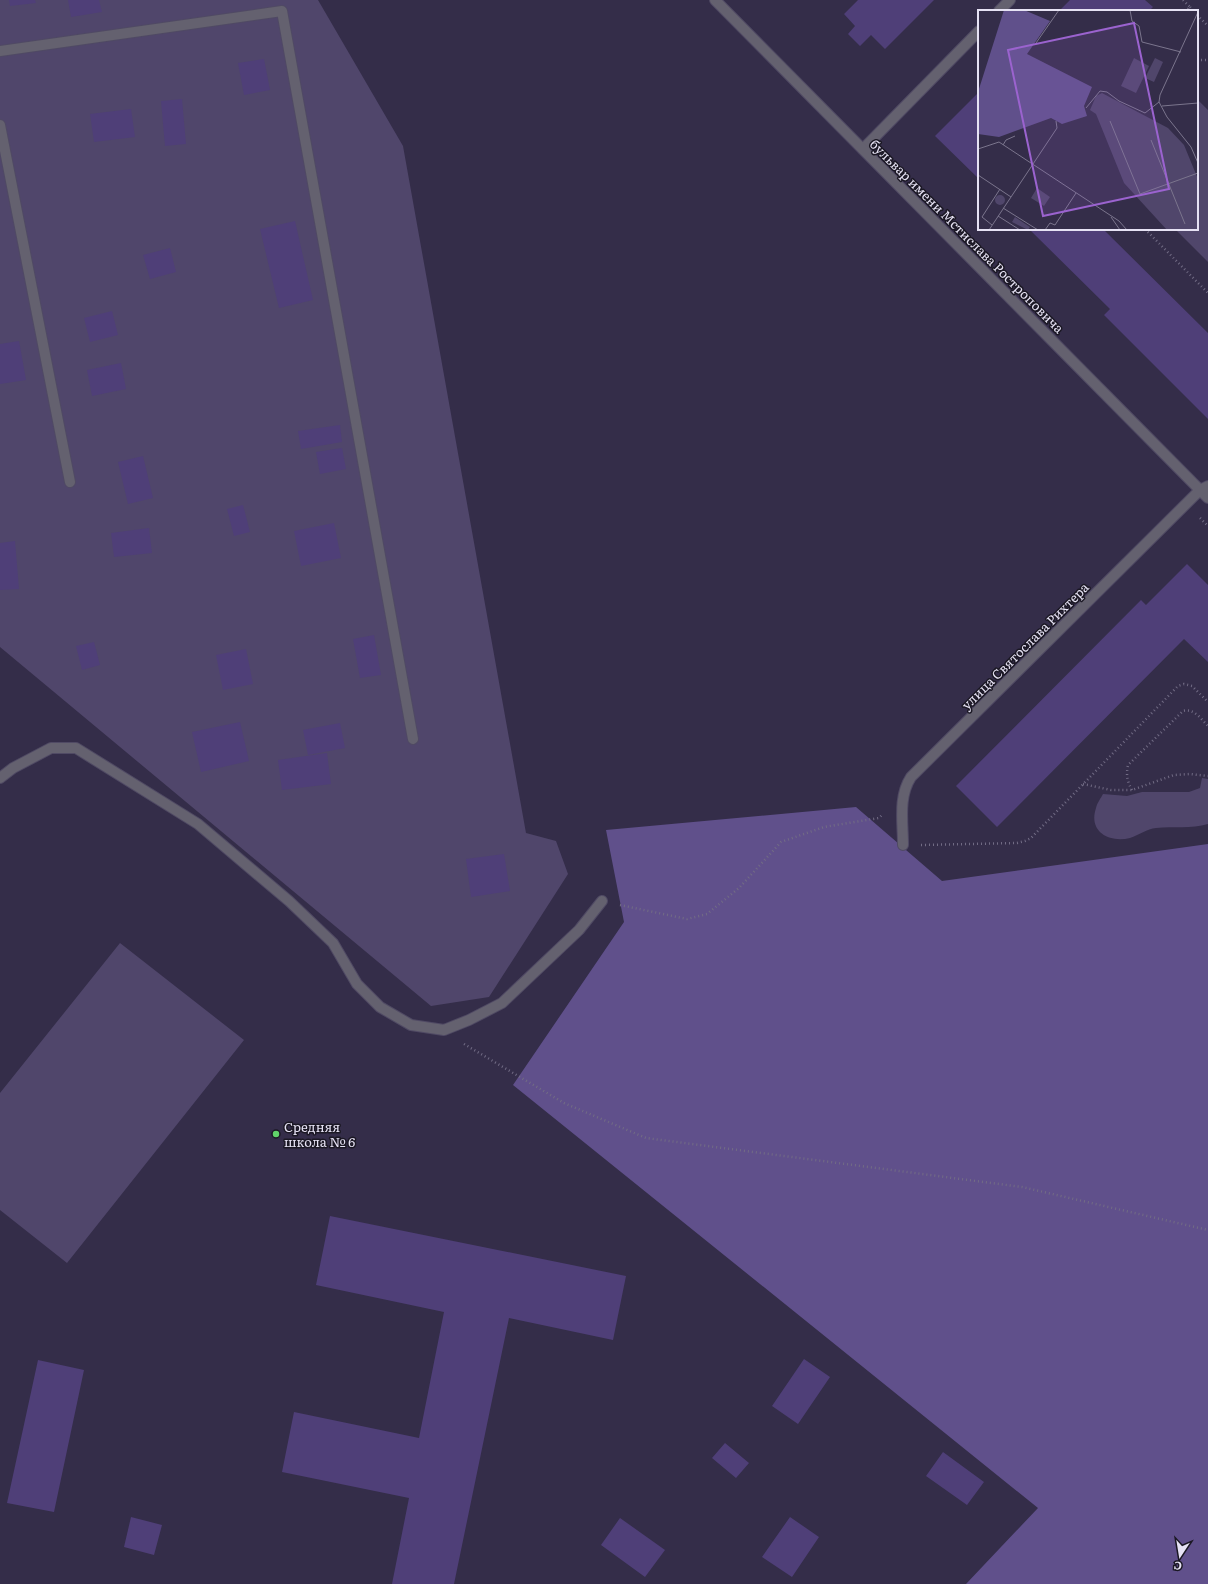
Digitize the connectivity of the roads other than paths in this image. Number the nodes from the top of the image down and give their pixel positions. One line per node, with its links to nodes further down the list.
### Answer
1 (715, 0): 7 (street, бульвар имени Мстислава Ростроповича)
2 (1010, 0): 3 (street)
3 (1000, 10)
4 (978, 32): 7 (street)
5 (0, 51): 11 (street)
6 (0, 125): 8 (street)
7 (863, 149): 9 (street, бульвар имени Мстислава Ростроповича)
8 (70, 482)
9 (1204, 488): 10 (street, бульвар имени Мстислава Ростроповича); 13 (street, улица Святослава Рихтера)
10 (1208, 498)
11 (413, 739)
12 (0, 778): 14 (street)
13 (903, 845)
14 (602, 901)

